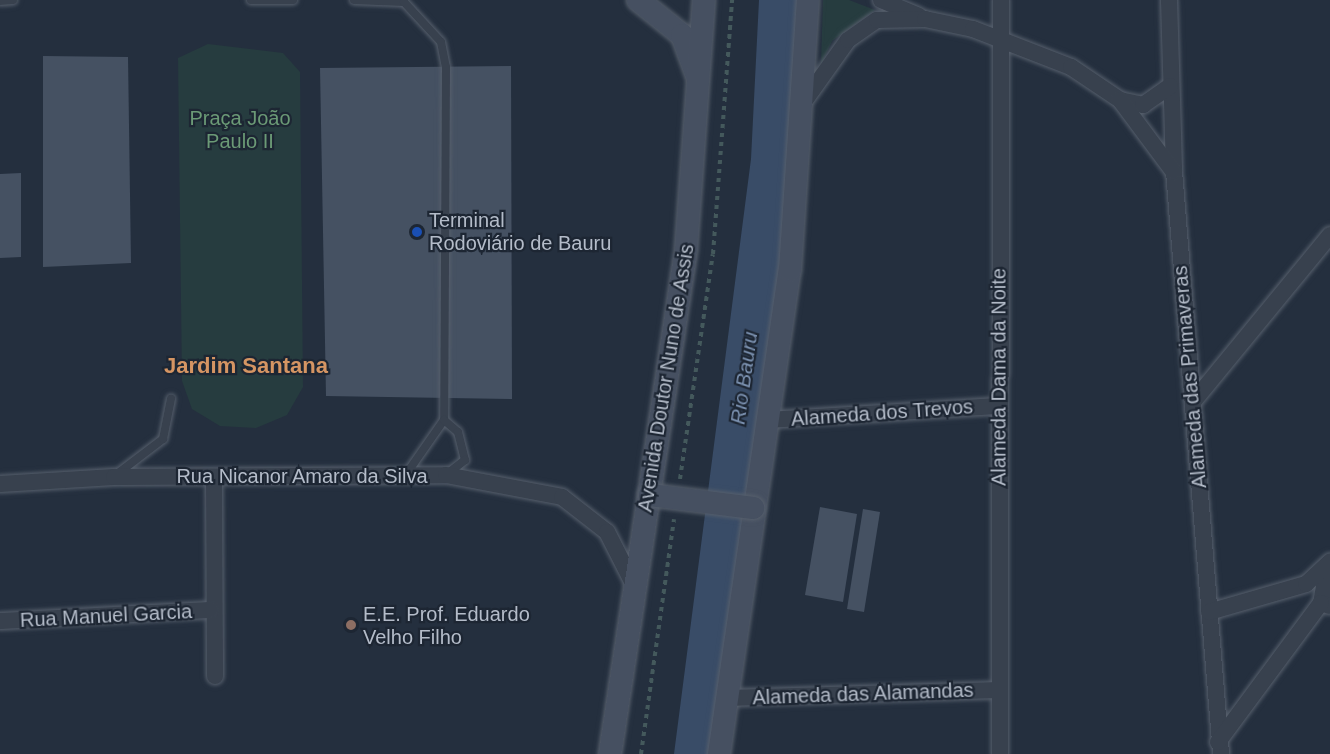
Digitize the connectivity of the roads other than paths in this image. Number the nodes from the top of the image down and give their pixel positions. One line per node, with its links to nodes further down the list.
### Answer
1 (13, 0): 11 (lane)
2 (251, 0): 3 (lane)
3 (293, 0)
4 (354, 0): 23 (lane)
5 (638, 0): 14 (main road)
6 (704, 0): 14 (main road, Avenida Doutor Nuno de Assis)
7 (808, 0): 17 (main road)
8 (881, 0): 12 (street)
9 (1001, 0): 13 (street, Alameda Dama da Noite)
10 (1169, 0): 15 (street, Alameda das Primaveras)
11 (0, 1)
12 (925, 19): 13 (street); 17 (street)
13 (1002, 40): 16 (street); 22 (street, Alameda Dama da Noite)
14 (701, 86): 30 (main road, Avenida Doutor Nuno de Assis)
15 (1170, 87): 16 (street); 18 (street, Alameda das Primaveras)
16 (1120, 100): 18 (street)
17 (803, 103): 24 (main road)
18 (1174, 171): 21 (street, Alameda das Primaveras)
19 (1330, 235): 21 (street)
20 (171, 399): 27 (lane)
21 (1193, 402): 36 (street, Alameda das Primaveras)
22 (998, 406): 24 (street, Alameda dos Trevos); 39 (street, Alameda Dama da Noite)
23 (444, 420): 25 (lane); 26 (lane)
24 (766, 420): 31 (main road)
25 (406, 473): 26 (street, Rua Nicanor Amaro da Silva); 28 (street, Rua Nicanor Amaro da Silva)
26 (446, 475): 33 (street, Rua Nicanor Amaro da Silva)
27 (114, 477): 28 (street, Rua Nicanor Amaro da Silva); 29 (street, Rua Nicanor Amaro da Silva)
28 (214, 477): 35 (street)
29 (0, 484)
30 (650, 495): 31 (main road, bridge); 33 (main road, Avenida Doutor Nuno de Assis)
31 (753, 508): 40 (main road)
32 (1329, 563): 34 (street); 36 (street)
33 (632, 581): 42 (main road, Avenida Doutor Nuno de Assis)
34 (1326, 605): 41 (street)
35 (212, 610): 37 (street, Rua Manuel Garcia); 38 (street)
36 (1209, 612): 41 (street, Alameda das Primaveras)
37 (0, 621)
38 (214, 676)
39 (1000, 690): 40 (street, Alameda das Alamandas); 44 (street, Alameda Dama da Noite)
40 (726, 698): 43 (main road)
41 (1217, 749)
42 (610, 754)
43 (719, 754)
44 (1000, 754)

